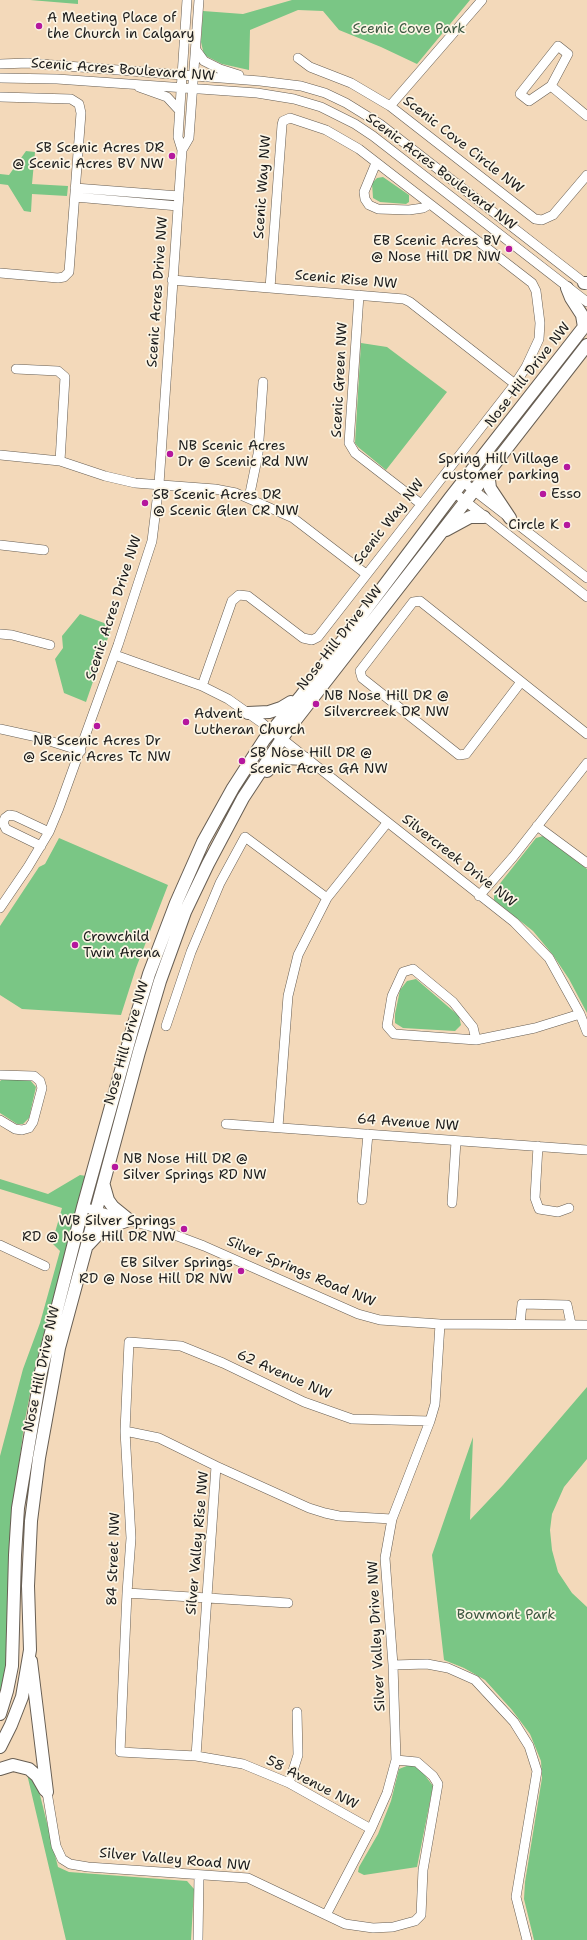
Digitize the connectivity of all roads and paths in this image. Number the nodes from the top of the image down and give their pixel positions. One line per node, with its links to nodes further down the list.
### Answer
1 (187, 0): 7 (street, Scenic Acres Drive NW)
2 (199, 0): 4 (street, Scenic Acres Drive NW)
3 (482, 0): 16 (street, Scenic Cove Circle NW)
4 (196, 50): 8 (street, Scenic Acres Drive NW); 10 (street)
5 (298, 58): 16 (street)
6 (0, 64): 7 (street, Scenic Acres Boulevard NW)
7 (182, 74): 8 (street, Scenic Acres Boulevard NW); 13 (street, Scenic Acres Drive NW)
8 (194, 76): 10 (street, Scenic Acres Boulevard NW); 14 (street, Scenic Acres Drive NW)
9 (0, 78): 11 (street, Scenic Acres Boulevard NW)
10 (260, 81): 28 (street, Scenic Acres Boulevard NW)
11 (133, 84): 13 (street, Scenic Acres Boulevard NW); 17 (street)
12 (551, 86): 12 (street); 18 (street)
13 (181, 87): 14 (street, Scenic Acres Boulevard NW); 17 (street, Scenic Acres Drive NW)
14 (193, 88): 19 (street, Scenic Acres Drive NW); 30 (street, Scenic Acres Boulevard NW)
15 (0, 97): 22 (street)
16 (390, 106): 21 (street, Scenic Cove Circle NW)
17 (179, 110): 19 (street, Scenic Acres Drive NW)
18 (587, 116)
19 (182, 150): 23 (street, Scenic Acres Drive NW)
20 (376, 163): 24 (street, Scenic Way NW); 24 (street); 29 (street, Scenic Way NW)
21 (587, 175)
22 (75, 192): 23 (street); 25 (street); 26 (street)
23 (179, 196): 25 (street, Scenic Acres Drive NW)
24 (430, 204): 37 (street, Scenic Way NW)
25 (178, 206): 27 (street, Scenic Acres Drive NW)
26 (0, 273)
27 (172, 280): 29 (street, Scenic Rise NW); 42 (street, Scenic Acres Drive NW)
28 (586, 284)
29 (270, 288): 31 (street, Scenic Rise NW)
30 (568, 288): 32 (street, Scenic Acres Boulevard NW); 33 (main road)
31 (359, 295): 37 (street, Scenic Rise NW); 47 (street, Scenic Green NW)
32 (587, 302)
33 (586, 325): 41 (main road, Nose Hill Drive NW)
34 (587, 345): 40 (main road, Nose Hill Drive NW)
35 (16, 369): 39 (street)
36 (263, 382): 45 (street)
37 (515, 384): 47 (street, Scenic Way NW)
38 (0, 455): 39 (street)
39 (60, 461): 42 (street)
40 (488, 472): 43 (main road, Nose Hill Drive NW); 49 (main road)
41 (464, 482): 43 (street); 44 (main road, Nose Hill Drive NW)
42 (159, 484): 45 (street); 60 (street, Scenic Acres Drive NW)
43 (473, 490): 46 (main road, Nose Hill Drive NW); 49 (street)
44 (455, 492): 46 (street); 63 (main road, Nose Hill Drive NW)
45 (249, 498): 54 (street)
46 (465, 501): 48 (street); 50 (main road, Nose Hill Drive NW)
47 (421, 504): 54 (street, Scenic Way NW)
48 (484, 517): 50 (main road); 55 (street)
49 (510, 518): 53 (street)
50 (441, 532): 68 (main road, Nose Hill Drive NW)
51 (0, 545): 52 (street)
52 (44, 550)
53 (567, 562): 55 (street); 56 (street)
54 (366, 574): 62 (street, Scenic Way NW)
55 (557, 574): 57 (street)
56 (587, 578)
57 (587, 597)
58 (0, 634): 59 (street)
59 (50, 645)
60 (115, 655): 62 (street, Silvercreek Drive NW); 69 (street, Scenic Acres Drive NW)
61 (521, 682): 61 (street); 67 (street)
62 (202, 686): 64 (street, Silvercreek Drive NW)
63 (301, 696): 64 (main road); 66 (main road, Nose Hill Drive NW)
64 (248, 713): 66 (street, Silvercreek Drive NW)
65 (0, 729): 69 (street)
66 (271, 730): 68 (street, Silvercreek Drive NW); 96 (main road, Nose Hill Drive NW)
67 (587, 734)
68 (282, 739): 70 (street, Silvercreek Drive NW); 72 (main road, Nose Hill Drive NW)
69 (81, 751): 75 (street, Scenic Acres Drive NW)
70 (306, 759): 72 (main road); 73 (street, Silvercreek Drive NW)
71 (587, 763): 74 (street)
72 (250, 788): 93 (main road, Nose Hill Drive NW)
73 (388, 823): 78 (street, Silvercreek Drive NW); 79 (street)
74 (537, 826): 77 (street); 78 (street)
75 (49, 832): 76 (street, Scenic Acres Drive NW); 76 (street)
76 (40, 846): 80 (street, Scenic Acres Drive NW)
77 (587, 863)
78 (479, 896): 81 (street, Silvercreek Drive NW)
79 (327, 898): 82 (street); 88 (street)
80 (0, 908)
81 (580, 1014): 83 (street, Silvercreek Drive NW); 84 (street)
82 (166, 1026)
83 (587, 1032)
84 (476, 1040): 84 (street)
85 (0, 1075): 86 (street)
86 (0, 1120)
87 (226, 1124): 88 (street, 64 Avenue NW)
88 (278, 1127): 89 (street, 64 Avenue NW)
89 (368, 1134): 90 (street, 64 Avenue NW); 94 (street)
90 (456, 1141): 91 (street, 64 Avenue NW); 95 (street)
91 (538, 1146): 92 (street, 64 Avenue NW); 97 (street)
92 (587, 1150)
93 (104, 1186): 98 (main road, Nose Hill Drive NW); 99 (main road)
94 (362, 1200)
95 (452, 1203)
96 (83, 1207): 98 (street, Silver Springs Road NW); 118 (main road, Nose Hill Drive NW)
97 (569, 1208)
98 (96, 1211): 99 (street, Silver Springs Road NW); 101 (main road, Nose Hill Drive NW)
99 (129, 1220): 101 (main road); 103 (street, Silver Springs Road NW)
100 (0, 1245): 102 (street)
101 (88, 1245): 115 (main road, Nose Hill Drive NW)
102 (45, 1266)
103 (440, 1324): 104 (street, Silver Springs Road NW); 108 (street, Silver Valley Drive NW)
104 (520, 1324): 105 (street, Silver Springs Road NW); 105 (street)
105 (571, 1324): 106 (street, Silver Springs Road NW)
106 (587, 1325)
107 (129, 1342): 108 (street, 62 Avenue NW); 109 (street, 84 Street NW)
108 (430, 1421): 111 (street, Silver Valley Drive NW)
109 (125, 1431): 110 (street); 112 (street, 84 Street NW)
110 (216, 1466): 111 (street, Silver Valley Rise NW); 113 (street, Silver Valley Rise NW)
111 (392, 1519): 116 (street, Silver Valley Drive NW)
112 (127, 1593): 113 (street); 120 (street, 84 Street NW)
113 (206, 1598): 114 (street); 121 (street, Silver Valley Rise NW)
114 (288, 1603)
115 (30, 1650): 119 (main road, Nose Hill Drive NW); 125 (main road)
116 (393, 1665): 122 (street, Silver Valley Drive NW); 130 (street)
117 (297, 1712): 124 (street)
118 (0, 1714)
119 (0, 1747)
120 (120, 1752): 121 (street, 58 Avenue NW)
121 (196, 1756): 124 (street, 58 Avenue NW)
122 (396, 1760): 126 (street, Silver Valley Drive NW); 128 (street, Silver Valley Road NW)
123 (0, 1769): 125 (main road)
124 (289, 1783): 126 (street, 58 Avenue NW)
125 (47, 1792): 127 (street, Silver Valley Road NW)
126 (371, 1829): 128 (street, Silver Valley Drive NW)
127 (199, 1875): 128 (street, Silver Valley Road NW); 129 (street)
128 (326, 1915)
129 (198, 1940)
130 (527, 1940)

